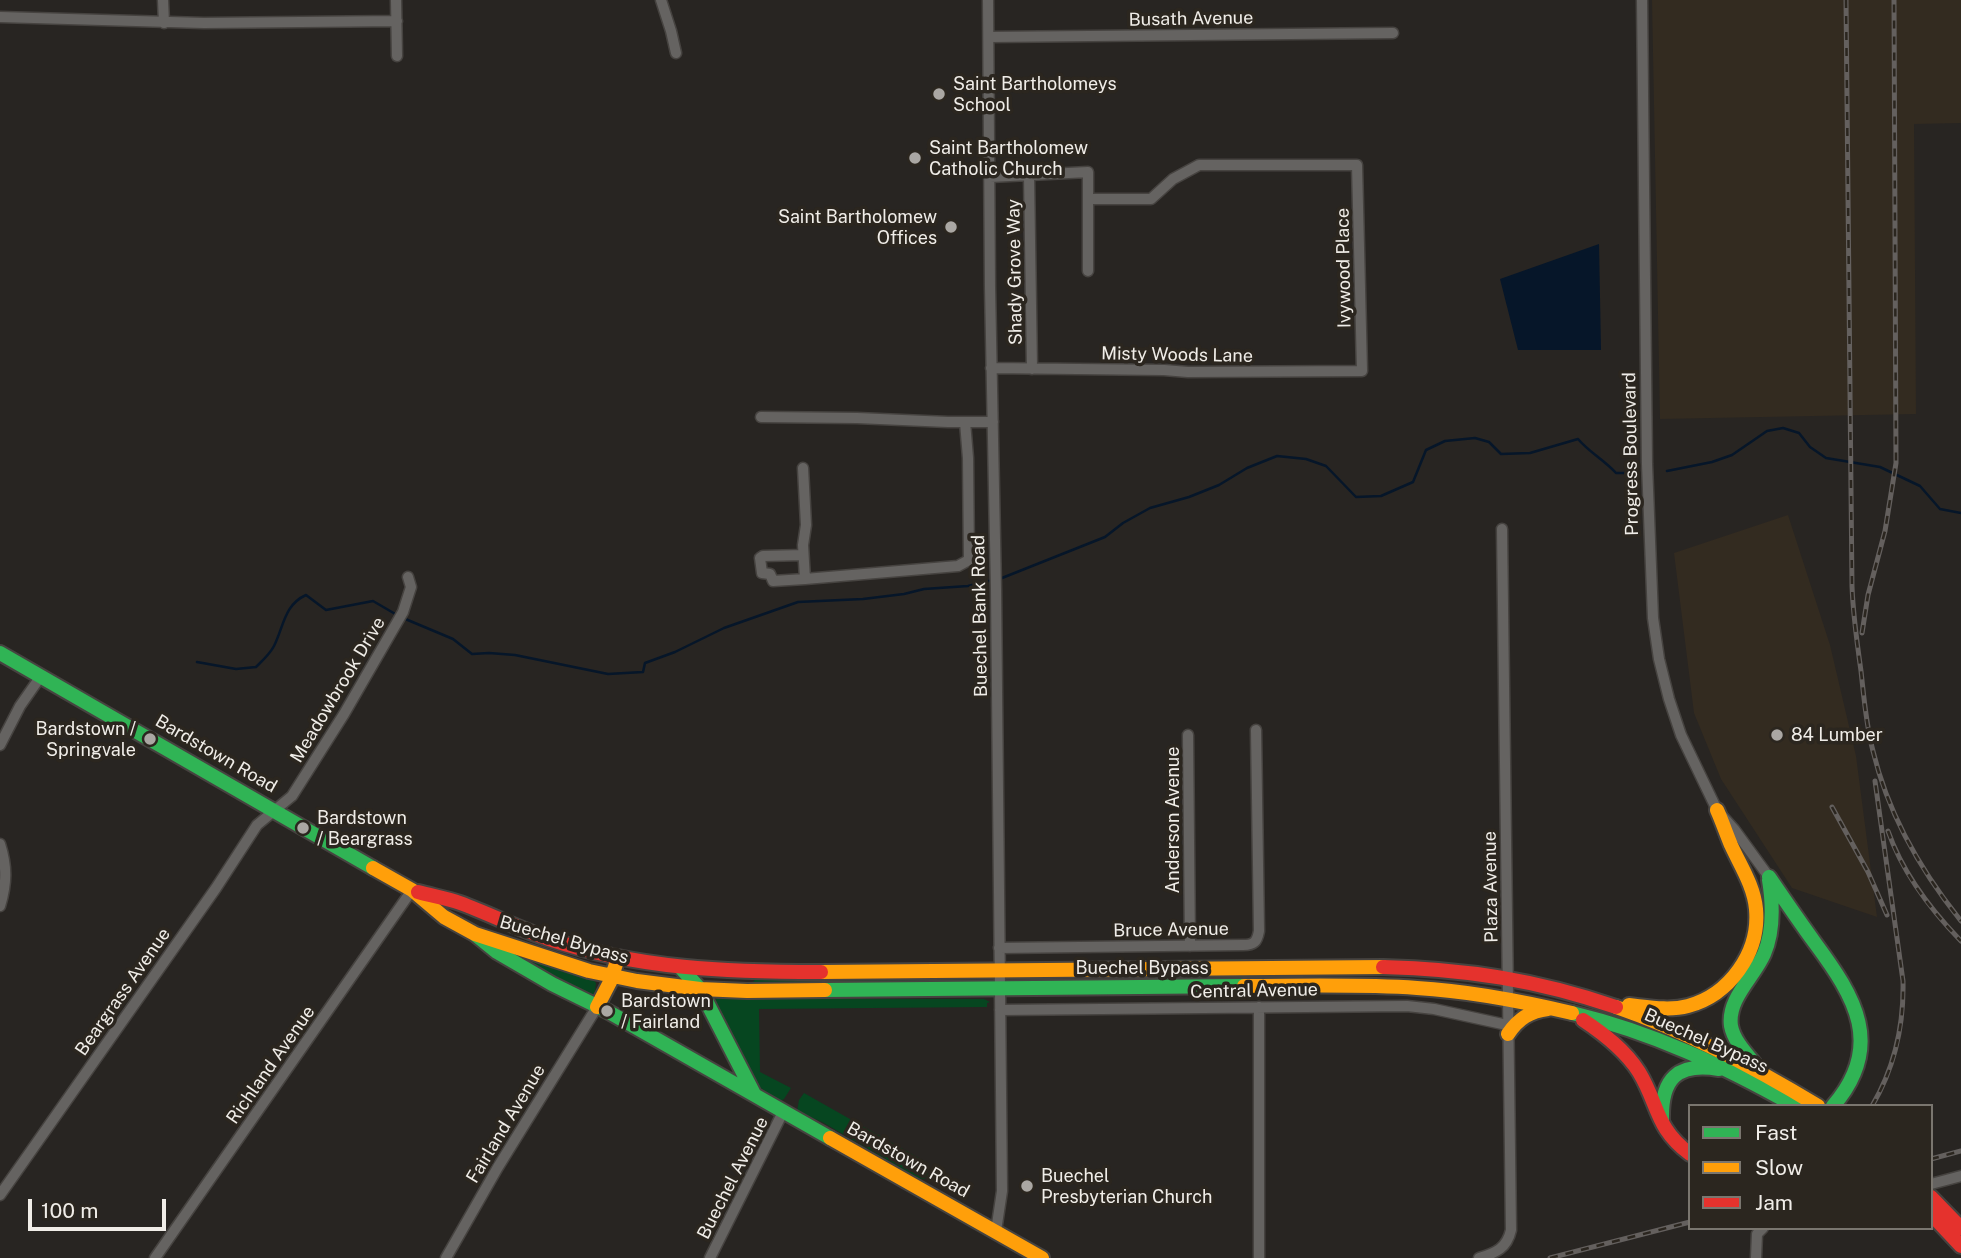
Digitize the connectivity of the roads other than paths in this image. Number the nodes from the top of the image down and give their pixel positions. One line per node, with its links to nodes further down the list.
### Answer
1 (163, 0): 8 (street)
2 (396, 0): 7 (street)
3 (661, 0): 11 (street)
4 (988, 0): 10 (street, Buechel Bank Road)
5 (1642, 0): 34 (street, Progress Boulevard)
6 (0, 17): 8 (street)
7 (397, 21): 8 (street); 12 (street)
8 (164, 23)
9 (1393, 33): 10 (street, Busath Avenue)
10 (989, 37): 14 (street, Buechel Bank Road)
11 (676, 53)
12 (397, 56)
13 (1029, 176): 14 (street); 15 (street); 18 (street, Shady Grove Way)
14 (990, 177): 17 (street, Buechel Bank Road)
15 (1089, 199): 16 (street); 19 (street, Ivywood Place)
16 (1088, 271)
17 (991, 368): 18 (street, Misty Woods Lane); 22 (street, Buechel Bank Road)
18 (1032, 369): 19 (street, Misty Woods Lane)
19 (1362, 371)
20 (761, 417): 21 (street)
21 (965, 422): 22 (street); 27 (street)
22 (993, 422): 43 (street, Buechel Bank Road)
23 (803, 468): 25 (street)
24 (1502, 529): 48 (street, Plaza Avenue)
25 (803, 555): 27 (street); 27 (street)
26 (408, 577): 33 (street, Meadowbrook Drive)
27 (805, 579)
28 (0, 653): 29 (main road, Bardstown Road)
29 (41, 676): 32 (street); 33 (main road, Bardstown Road)
30 (1256, 730): 42 (street, Bruce Avenue)
31 (1188, 735): 42 (street, Anderson Avenue)
32 (0, 745)
33 (274, 810): 37 (main road, Bardstown Road); 69 (street, Beargrass Avenue)
34 (1717, 810): 36 (street, Progress Boulevard); 53 (main road)
35 (0, 844): 39 (street)
36 (1769, 877): 59 (main road); 63 (main road)
37 (412, 890): 38 (main road, Bardstown Road); 40 (main road, Bardstown Road); 75 (street, Richland Avenue)
38 (459, 903): 40 (main road); 44 (main road, Bardstown Road)
39 (0, 906)
40 (452, 921): 41 (main road, Bardstown Road)
41 (475, 934): 47 (main road, Buechel Bypass); 54 (main road, Bardstown Road)
42 (1190, 946): 43 (street, Bruce Avenue)
43 (999, 948): 49 (street, Buechel Bank Road)
44 (618, 958): 45 (main road, Buechel Bypass); 47 (main road)
45 (681, 968): 46 (main road, Buechel Bypass); 50 (main road)
46 (750, 972): 49 (main road, Buechel Bypass); 51 (street)
47 (612, 975): 50 (main road, Buechel Bypass); 54 (main road)
48 (1508, 978): 49 (main road, Buechel Bypass); 52 (street, Plaza Avenue); 53 (main road, Buechel Bypass)
49 (999, 979): 51 (main road, Buechel Bypass); 52 (main road, Buechel Bypass); 56 (street, Buechel Bank Road)
50 (700, 989): 51 (main road, Buechel Bypass); 61 (main road)
51 (747, 991)
52 (1508, 998): 57 (main road, Buechel Bypass); 58 (street, Plaza Avenue)
53 (1608, 1003): 59 (main road, Buechel Bypass)
54 (597, 1007): 61 (main road, Bardstown Road); 76 (street, Fairland Avenue)
55 (1258, 1007): 56 (street, Central Avenue); 58 (street, Central Avenue); 79 (street)
56 (1000, 1010): 73 (street, Buechel Bank Road)
57 (1565, 1010): 58 (main road); 60 (main road, Buechel Bypass); 65 (main road)
58 (1508, 1030): 80 (street, Plaza Avenue)
59 (1759, 1070): 62 (main road, Buechel Bypass)
60 (1743, 1077): 62 (main road, Buechel Bypass); 65 (main road)
61 (755, 1096): 64 (main road, Bardstown Road)
62 (1797, 1102)
63 (1835, 1104)
64 (783, 1112): 73 (main road, Bardstown Road); 77 (street, Buechel Avenue)
65 (1662, 1122): 66 (main road)
66 (1688, 1153)
67 (1961, 1176): 68 (street)
68 (1933, 1183)
69 (0, 1195)
70 (1937, 1212): 71 (main road); 74 (main road)
71 (1961, 1228)
72 (1761, 1230): 81 (street)
73 (996, 1231): 78 (main road, Bardstown Road)
74 (1961, 1246)
75 (155, 1258)
76 (446, 1258)
77 (710, 1258)
78 (1042, 1258)
79 (1259, 1258)
80 (1479, 1258)
81 (1756, 1258)

